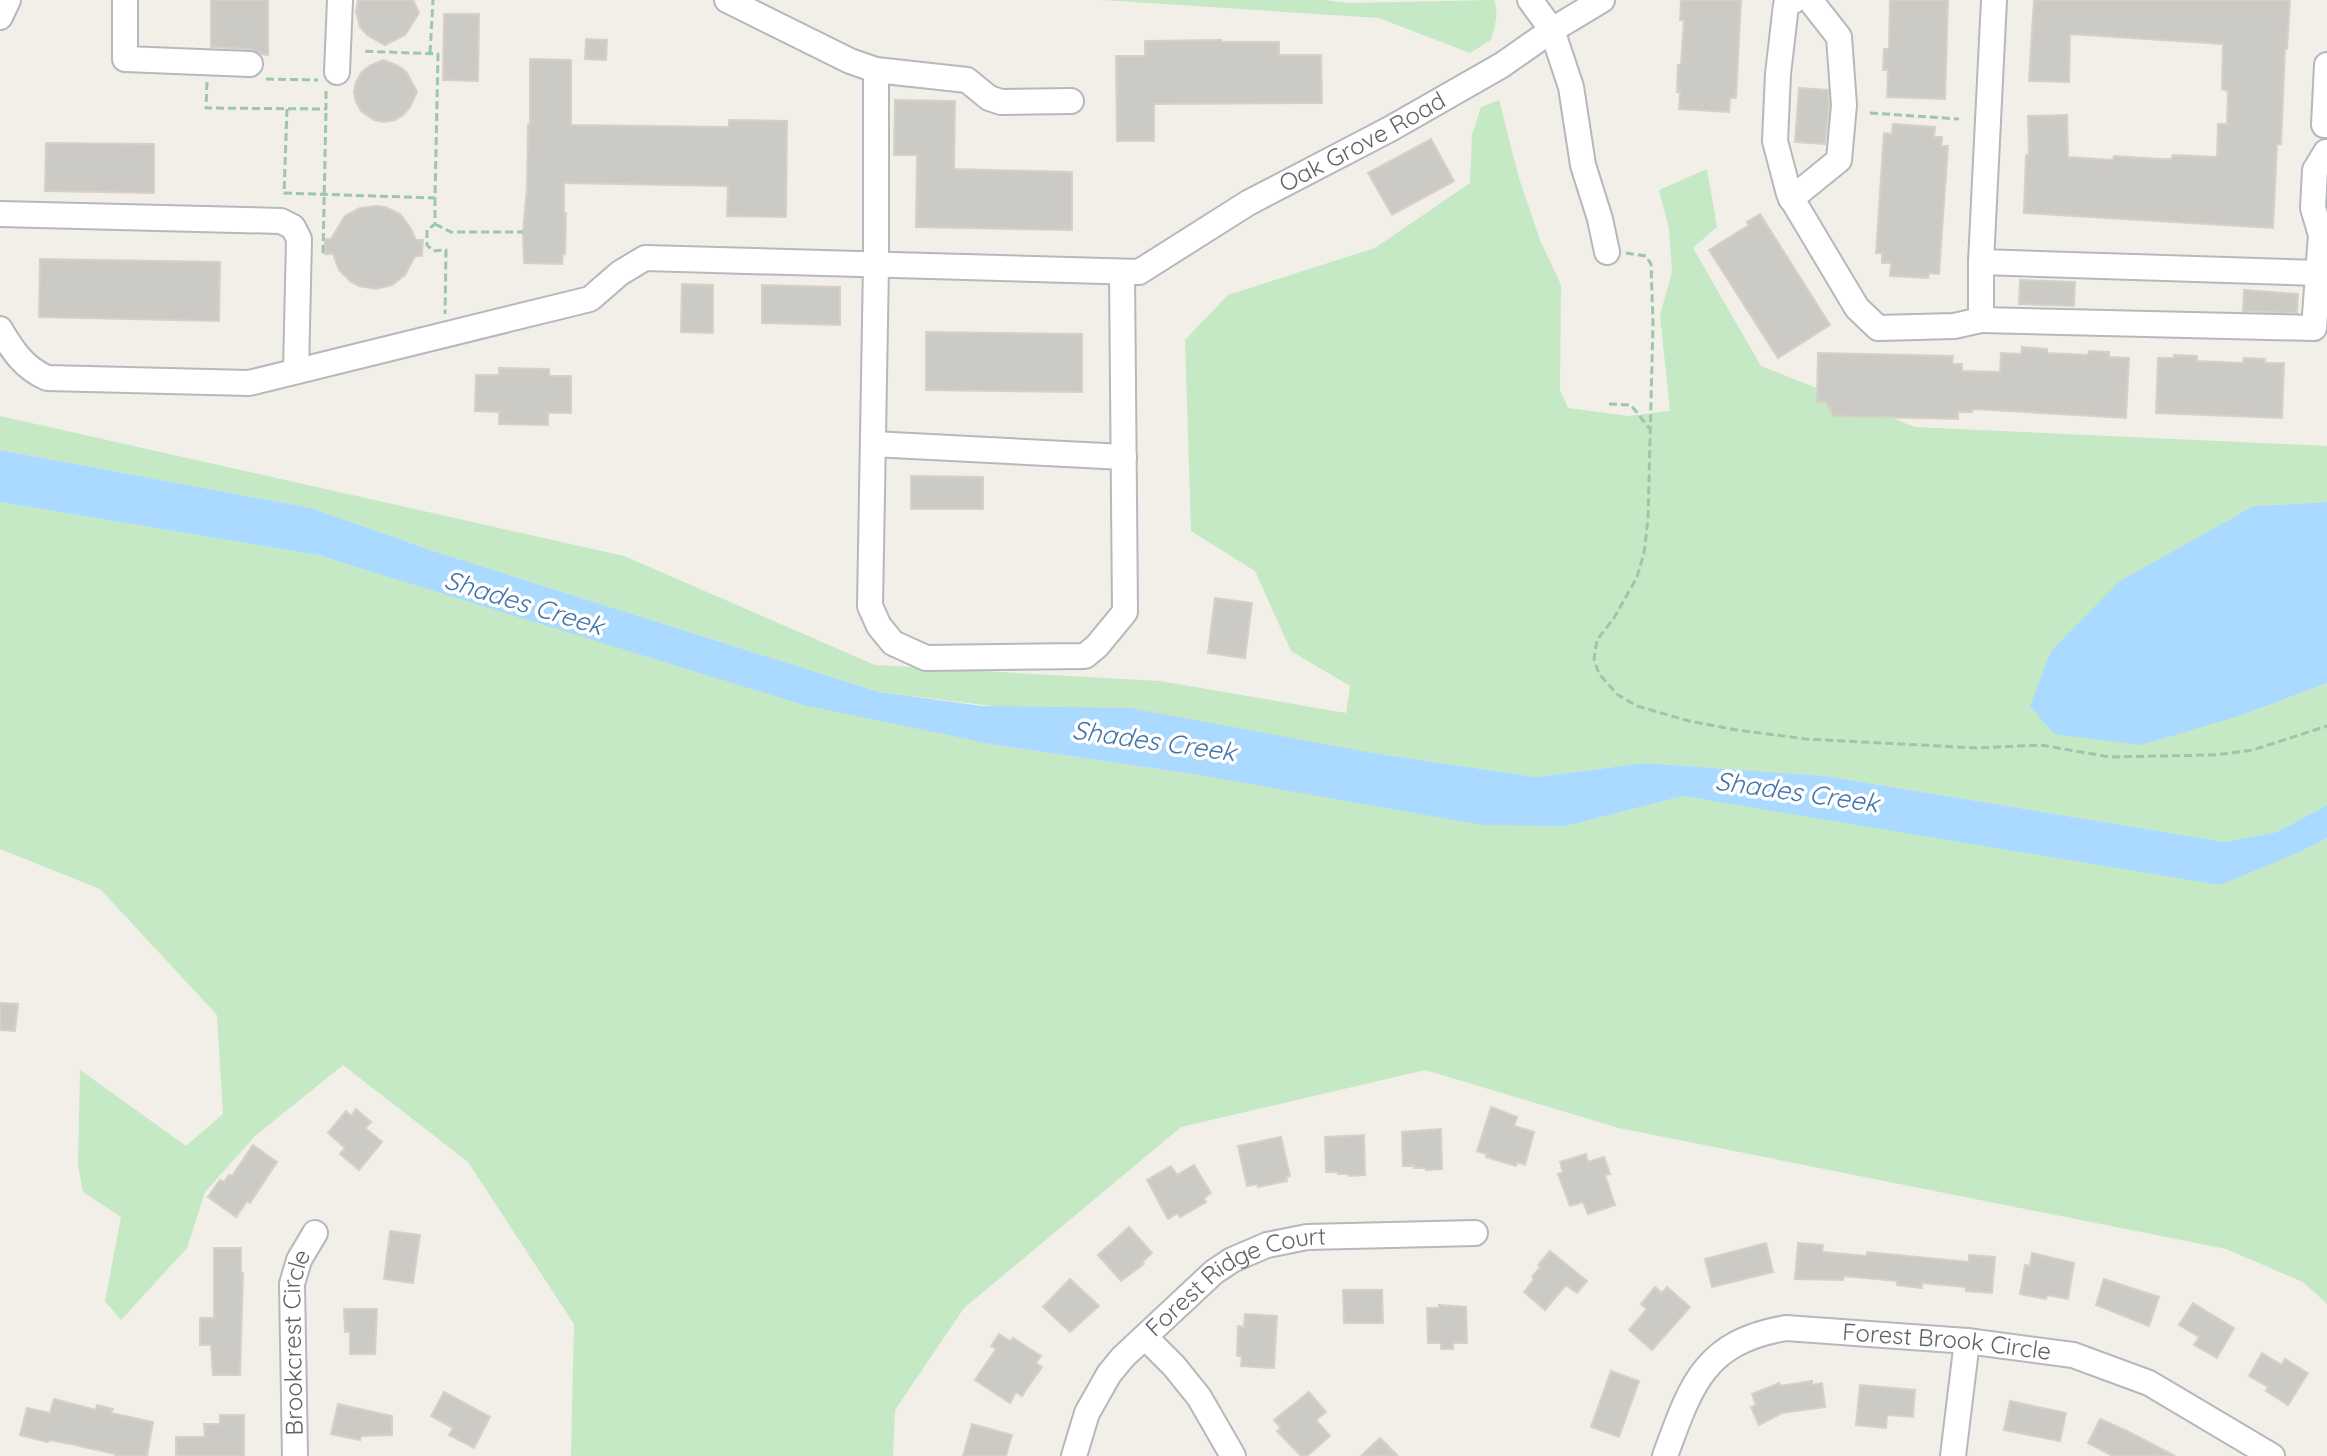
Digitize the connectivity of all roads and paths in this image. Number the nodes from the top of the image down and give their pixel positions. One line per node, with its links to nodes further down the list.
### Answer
1 (8, 0): 11 (street)
2 (125, 0): 15 (street)
3 (340, 0): 14 (street)
4 (433, 0): 13 (path)
5 (727, 0): 18 (street)
6 (1530, 0): 12 (street)
7 (1602, 0): 12 (street, Oak Grove Road)
8 (1795, 0): 28 (street)
9 (1810, 0): 28 (street)
10 (1994, 0): 35 (street)
11 (0, 17)
12 (1552, 30): 33 (street); 37 (street, Oak Grove Road)
13 (430, 53): 14 (path); 27 (path)
14 (337, 61)
15 (208, 62): 16 (street); 20 (path)
16 (250, 64): 21 (path)
17 (2327, 65): 24 (street)
18 (876, 70): 19 (street); 36 (street)
19 (1071, 101)
20 (287, 109): 21 (path); 26 (path)
21 (326, 109): 26 (path)
22 (1870, 113): 23 (path)
23 (1959, 119)
24 (2325, 125): 25 (street)
25 (2326, 153): 31 (street)
26 (324, 194): 27 (path); 34 (path)
27 (435, 198): 30 (path)
28 (1791, 199): 39 (street)
29 (0, 214): 42 (street)
30 (435, 224): 32 (path); 41 (path)
31 (2324, 229): 38 (street)
32 (523, 232)
33 (1607, 252): 44 (path)
34 (323, 253)
35 (1981, 262): 38 (street); 39 (street)
36 (876, 265): 37 (street); 41 (street); 45 (street)
37 (1131, 272): 46 (street)
38 (2318, 273): 39 (street)
39 (1981, 320)
40 (0, 329): 42 (street)
41 (445, 334): 42 (street)
42 (296, 371)
43 (1609, 404): 44 (path)
44 (1650, 429): 47 (path)
45 (873, 444): 46 (street); 46 (street)
46 (1124, 457)
47 (2327, 726)
48 (315, 1233): 52 (street, Brookcrest Circle)
49 (1475, 1233): 50 (street, Forest Ridge Court)
50 (1145, 1337): 53 (street, Forest Ridge Court); 54 (street)
51 (1967, 1341): 55 (street, Forest Brook Circle); 56 (street); 57 (street, Forest Brook Circle)
52 (295, 1456)
53 (1074, 1456)
54 (1233, 1456)
55 (1665, 1456)
56 (1953, 1456)
57 (2272, 1456)

